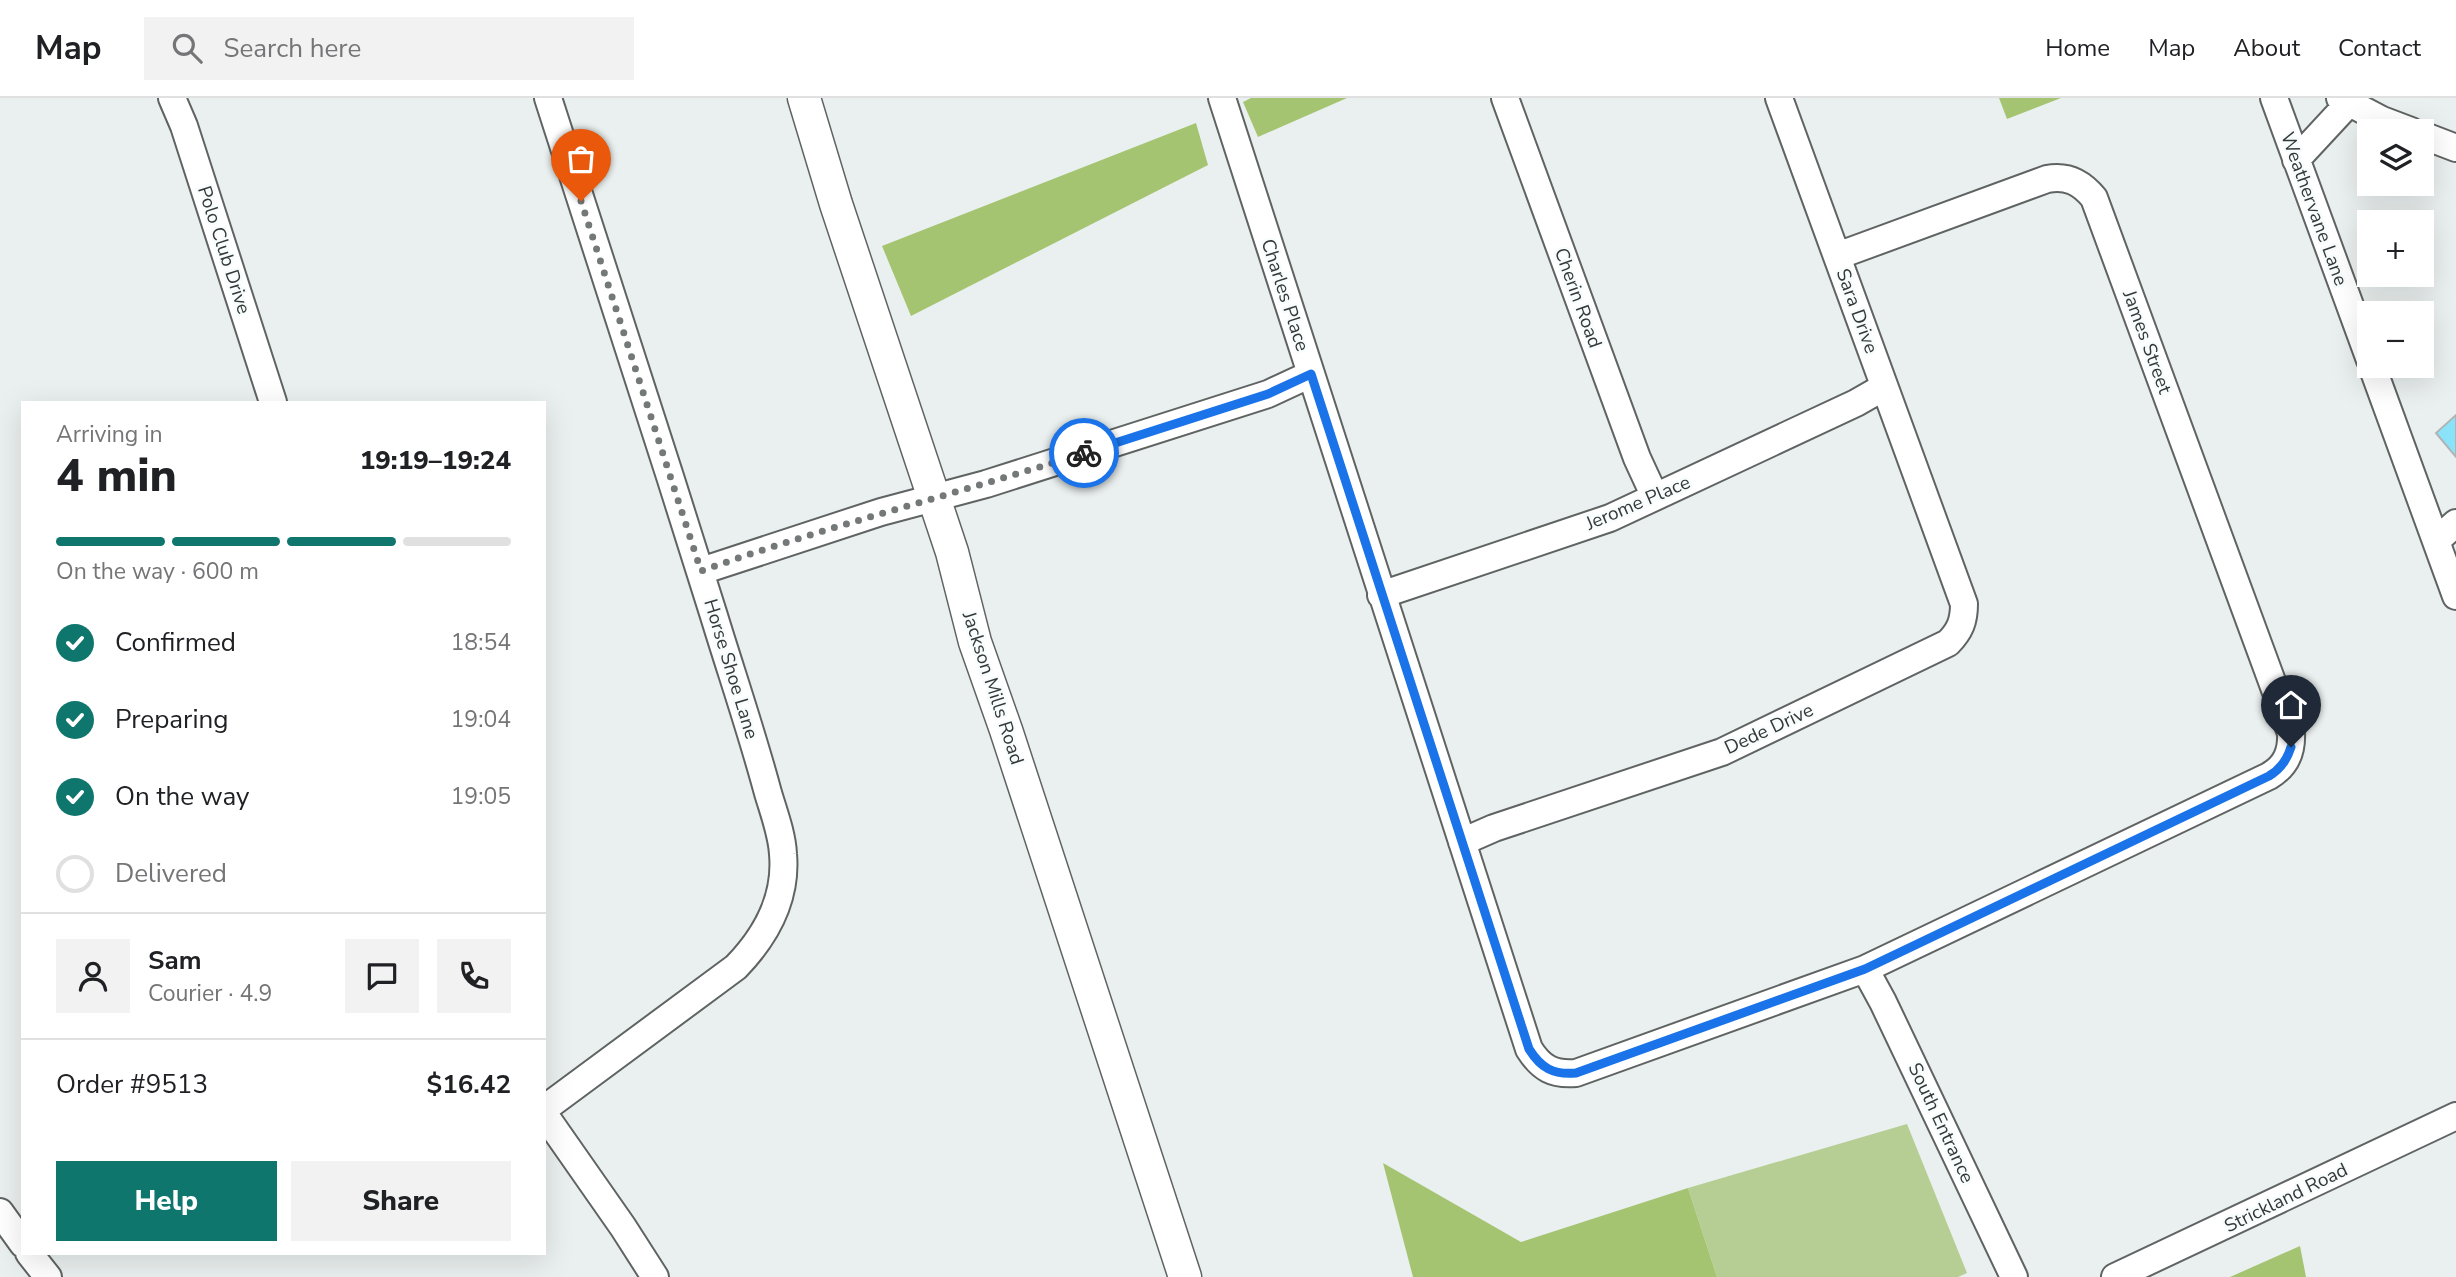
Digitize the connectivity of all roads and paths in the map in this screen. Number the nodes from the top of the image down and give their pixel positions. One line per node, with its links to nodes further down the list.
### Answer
1 (172, 98): 18 (street, Polo Club Drive)
2 (548, 98): 24 (street, Horse Shoe Lane)
3 (804, 98): 20 (main road, Jackson Mills Road)
4 (1222, 98): 15 (street, Charles Place)
5 (1505, 98): 19 (street, Cherin Road)
6 (1779, 98): 13 (street, Sara Drive)
7 (2274, 98): 12 (street, Weathervane Lane)
8 (2344, 101): 9 (street); 12 (street)
9 (2384, 119)
10 (2434, 140): 11 (street)
11 (2456, 148)
12 (2296, 160): 14 (street, Weathervane Lane)
13 (1837, 256): 17 (street, Sara Drive); 28 (street, James Street)
14 (2357, 325)
15 (1311, 374): 20 (street); 25 (street, Charles Place)
16 (2376, 378): 23 (street)
17 (1884, 387): 19 (street, Jerome Place); 22 (street, Sara Drive)
18 (273, 401)
19 (1655, 497): 25 (street, Jerome Place)
20 (934, 498): 24 (street); 37 (main road, Jackson Mills Road)
21 (2456, 523): 23 (street)
22 (1935, 524): 27 (street, Dede Drive)
23 (2436, 541): 26 (street)
24 (701, 571): 29 (street, Horse Shoe Lane)
25 (1381, 595): 27 (street, Charles Place)
26 (2456, 596)
27 (1462, 842): 28 (street, Charles Place)
28 (1865, 969): 38 (street, South Entrance)
29 (546, 1108)
30 (2456, 1116): 39 (street, Strickland Road)
31 (546, 1118): 36 (street)
32 (0, 1212): 33 (street)
33 (21, 1241)
34 (31, 1255): 35 (street)
35 (48, 1277)
36 (655, 1277)
37 (1185, 1277)
38 (2014, 1277)
39 (2115, 1277)

